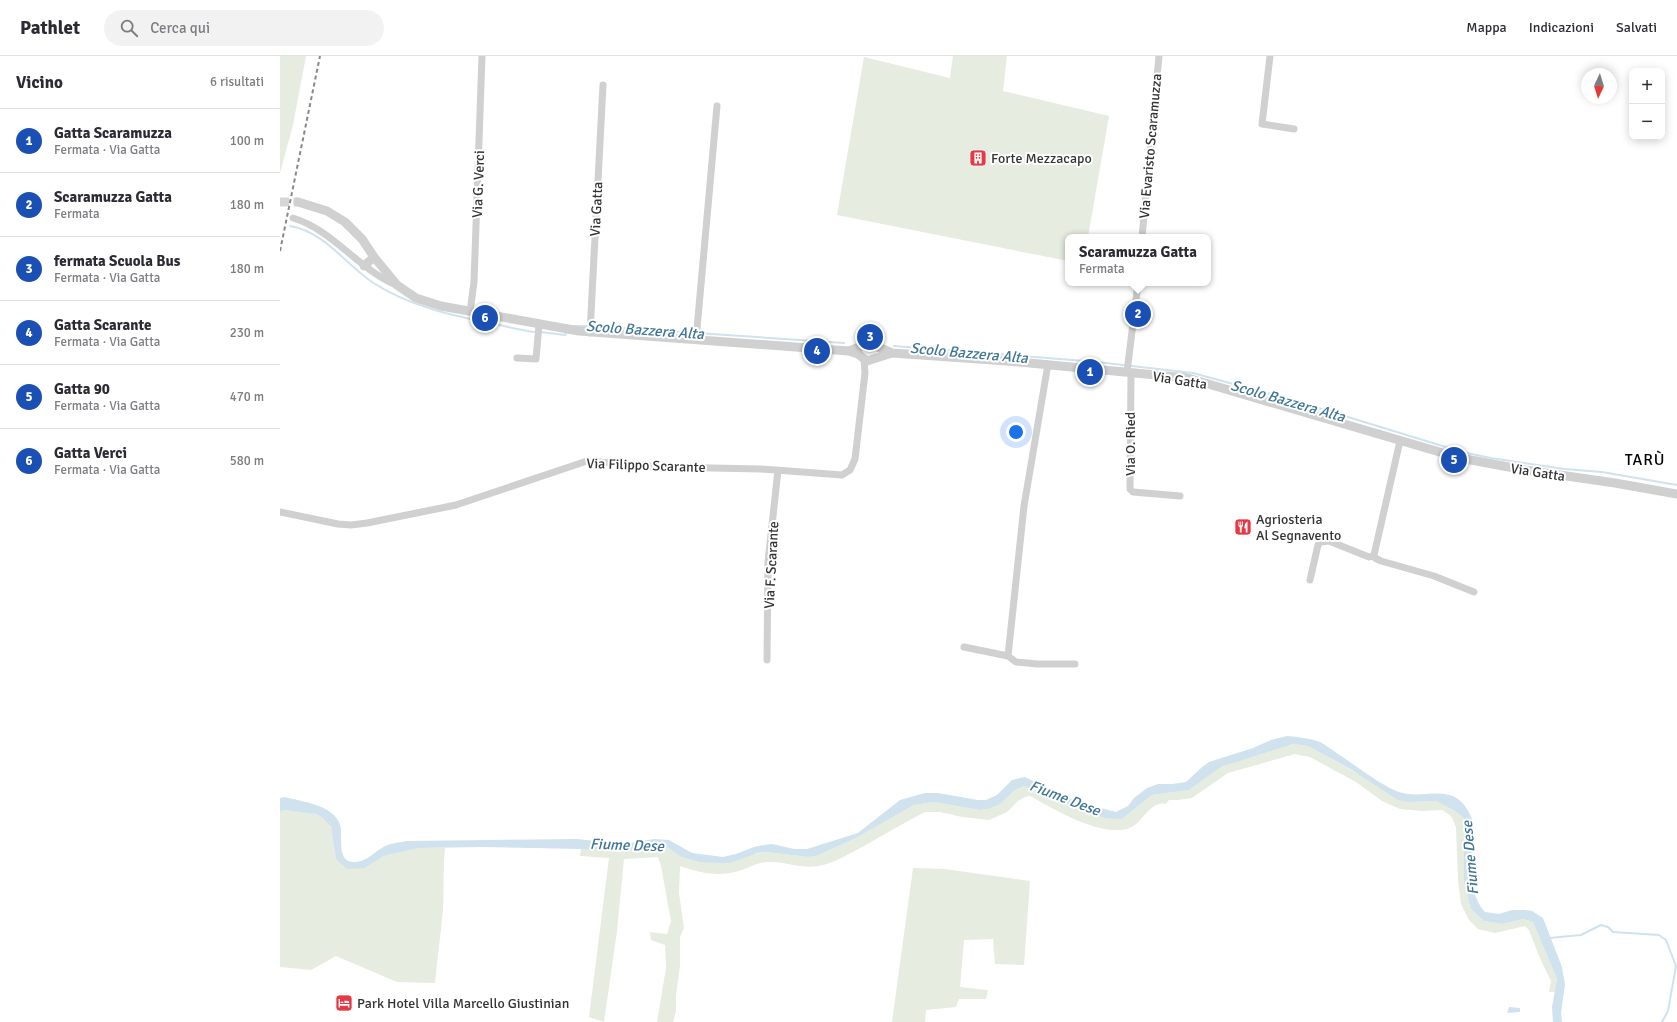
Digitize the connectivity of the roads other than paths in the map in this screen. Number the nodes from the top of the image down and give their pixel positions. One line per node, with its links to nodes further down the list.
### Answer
1 (482, 56): 14 (street, Via G. Verci)
2 (1159, 56): 9 (street, Via Evaristo Scaramuzza)
3 (1270, 56): 6 (street)
4 (602, 85): 16 (street, Via Gatta)
5 (717, 106): 17 (street)
6 (1294, 128)
7 (298, 202): 10 (street, Via Gatta)
8 (293, 218): 11 (street, Via Gatta)
9 (1142, 234)
10 (374, 257): 11 (street); 12 (street, Via Gatta)
11 (364, 266): 12 (street, Via Gatta)
12 (396, 285): 14 (street, Via Gatta)
13 (1138, 286): 26 (street)
14 (470, 312): 15 (street, Via Gatta)
15 (539, 325): 16 (street, Via Gatta); 22 (street)
16 (590, 329): 17 (street, Via Gatta)
17 (696, 336): 20 (street, Via Gatta)
18 (863, 346): 19 (street, Via Gatta); 20 (street, Via Gatta); 23 (street)
19 (877, 348): 21 (street, Via Gatta); 24 (street)
20 (849, 351): 23 (street, Via Gatta)
21 (892, 353): 24 (street, Via Gatta); 25 (street, Via Gatta)
22 (517, 358)
23 (863, 358): 24 (street, Via Gatta); 27 (street, Via Filippo Scarante)
24 (875, 359): 27 (street, Via Filippo Scarante)
25 (1048, 364): 26 (street, Via Gatta); 37 (street)
26 (1129, 372): 28 (street, Via Gatta); 31 (street, Via O. Ried)
27 (866, 373): 29 (street, Via Filippo Scarante)
28 (1400, 441): 30 (street, Via Gatta); 33 (street)
29 (778, 470): 32 (street, Via Filippo Scarante); 38 (street, Via F. Scarante)
30 (1677, 494)
31 (1180, 496)
32 (280, 512)
33 (1374, 555): 34 (street); 35 (street)
34 (1310, 580)
35 (1474, 592)
36 (964, 647): 37 (street)
37 (1008, 656): 39 (street)
38 (767, 660)
39 (1075, 664)

